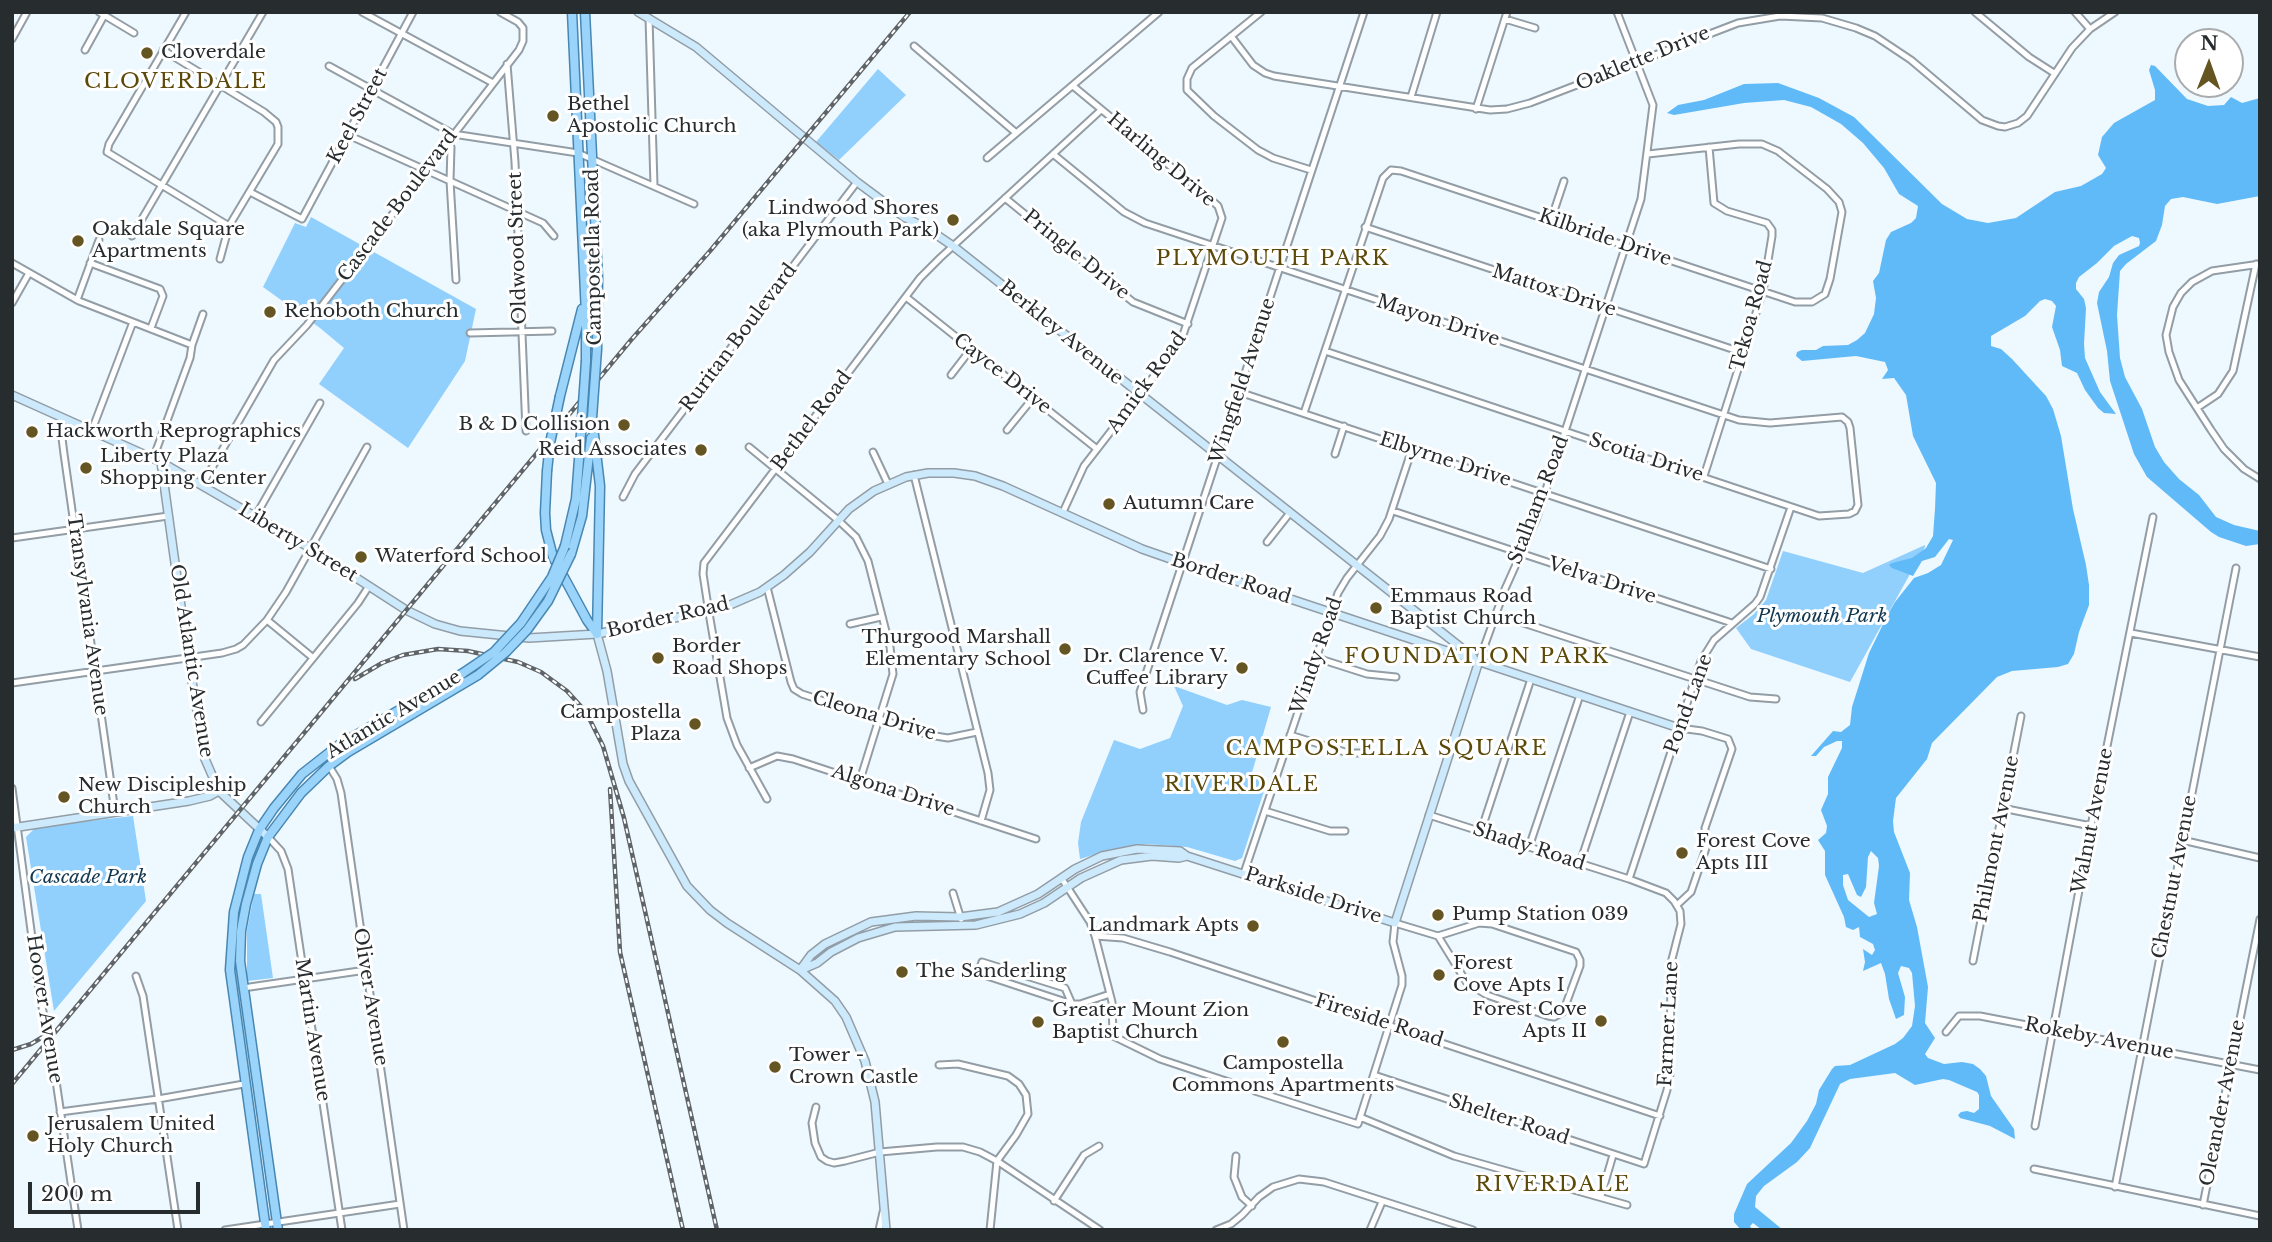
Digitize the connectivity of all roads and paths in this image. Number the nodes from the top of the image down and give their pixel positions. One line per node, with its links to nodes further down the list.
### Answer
1 (27, 12): 27 (street)
2 (186, 12): 30 (street)
3 (263, 12): 36 (street)
4 (362, 12): 25 (street)
5 (413, 12): 25 (street, Keel Street)
6 (500, 12): 32 (street, Cascade Boulevard)
7 (572, 12): 49 (main road, Campostella Road)
8 (638, 12): 21 (street, Berkley Avenue)
9 (1159, 12): 37 (street)
10 (1261, 12): 26 (street)
11 (1364, 12): 38 (street, Wingfield Avenue)
12 (1437, 12): 40 (street)
13 (1617, 12): 31 (street, Stalham Road)
14 (1975, 12): 34 (street)
15 (2075, 12): 23 (street)
16 (2115, 12): 23 (street, Oaklette Drive)
17 (103, 13): 24 (street); 29 (street)
18 (585, 13): 52 (main road, Campostella Road)
19 (1802, 14): 31 (street, Oaklette Drive); 34 (street, Oaklette Drive)
20 (1506, 15): 22 (street); 41 (street)
21 (649, 18): 58 (street, Berkley Avenue); 60 (street)
22 (1535, 28)
23 (2090, 29): 34 (street, Oaklette Drive)
24 (134, 33)
25 (401, 34): 35 (street); 39 (street, Keel Street)
26 (1231, 36): 38 (street, Oaklette Drive); 55 (street)
27 (12, 40)
28 (914, 46): 43 (street)
29 (85, 50)
30 (163, 50): 36 (street); 59 (street)
31 (1638, 63): 41 (street, Oaklette Drive); 51 (street, Stalham Road)
32 (508, 64): 35 (street, Cascade Boulevard); 46 (street, Oldwood Street)
33 (329, 66): 39 (street)
34 (2054, 74)
35 (493, 83): 44 (street, Cascade Boulevard)
36 (220, 84): 59 (street); 61 (street)
37 (1073, 86): 42 (street, Harling Drive); 43 (street)
38 (1340, 86): 40 (street, Oaklette Drive); 55 (street, Wingfield Avenue)
39 (372, 91): 44 (street); 45 (street, Keel Street)
40 (1411, 97): 41 (street, Oaklette Drive)
41 (1476, 109)
42 (1101, 110): 50 (street, Bethel Road); 72 (street, Harling Drive)
43 (1015, 132): 53 (street)
44 (453, 134): 46 (street); 54 (street, Cascade Boulevard)
45 (348, 135): 54 (street); 61 (street, Keel Street)
46 (513, 144): 49 (street); 64 (street, Oldwood Street)
47 (451, 147): 56 (street)
48 (1709, 147): 51 (street); 82 (street, Tekoa Road); 82 (street, Kilbride Drive)
49 (578, 153): 52 (street); 83 (main road, Campostella Road)
50 (1053, 154): 62 (street, Bethel Road); 72 (street, Mayon Drive)
51 (1648, 154): 73 (street, Stalham Road)
52 (592, 158): 60 (street); 109 (main road, Campostella Road, bridge)
53 (986, 158)
54 (427, 170): 56 (street); 129 (street, Cascade Boulevard)
55 (1311, 170): 78 (street, Wingfield Avenue)
56 (450, 181): 64 (street); 80 (street)
57 (1564, 181): 65 (street)
58 (858, 182): 71 (street, Berkley Avenue); 131 (street, Ruritan Boulevard)
59 (161, 186): 66 (street); 68 (street)
60 (654, 186): 63 (street)
61 (250, 191): 66 (street)
62 (1005, 198): 71 (street, Bethel Road); 90 (street, Pringle Drive)
63 (694, 204)
64 (516, 210): 69 (street); 92 (street, Oldwood Street)
65 (1551, 220): 67 (street, Kilbride Drive); 73 (street, Kilbride Drive)
66 (229, 226): 74 (street)
67 (1365, 228): 81 (street); 87 (street, Mattox Drive)
68 (132, 236)
69 (554, 236)
70 (99, 240): 76 (street)
71 (953, 246): 84 (street, Bethel Road); 103 (street, Berkley Avenue)
72 (1214, 246): 78 (street, Mayon Drive); 90 (street, Amick Road)
73 (1627, 247): 82 (street, Kilbride Drive); 87 (street, Stalham Road)
74 (220, 260)
75 (12, 263): 79 (street)
76 (90, 263): 85 (street); 91 (street)
77 (2258, 264): 106 (street); 106 (street)
78 (1280, 268): 81 (street, Mayon Drive); 101 (street, Wingfield Avenue)
79 (29, 273): 85 (street); 86 (street)
80 (456, 280)
81 (1345, 290): 97 (street); 99 (street, Mayon Drive)
82 (1763, 291): 98 (street, Tekoa Road)
83 (585, 292): 160 (main road, bridge); 198 (main road, Atlantic Avenue, bridge)
84 (906, 297): 96 (street, Cayce Drive); 124 (street, Bethel Road)
85 (76, 300): 89 (street)
86 (12, 303)
87 (1606, 308): 98 (street, Mattox Drive); 99 (street, Stalham Road)
88 (203, 314): 95 (street)
89 (133, 322): 91 (street); 112 (street)
90 (1188, 324): 103 (street, Amick Road)
91 (150, 328): 95 (street)
92 (521, 331): 93 (street); 94 (street); 114 (street, Oldwood Street)
93 (552, 331)
94 (470, 332)
95 (192, 345): 123 (street)
96 (971, 349): 100 (street); 104 (street, Cayce Drive)
97 (1325, 351): 107 (street); 115 (street, Scotia Drive)
98 (1744, 353): 108 (street, Tekoa Road)
99 (1586, 370): 108 (street, Mayon Drive); 115 (street, Stalham Road)
100 (951, 375)
101 (1239, 392): 107 (street, Elbyrne Drive); 122 (street, Wingfield Avenue)
102 (12, 395): 110 (street, Liberty Street)
103 (1140, 396): 119 (street, Amick Road); 122 (street, Berkley Avenue)
104 (1033, 398): 113 (street); 119 (street, Cayce Drive)
105 (320, 403): 138 (street)
106 (2197, 408): 127 (street)
107 (1304, 413): 111 (street, Elbyrne Drive)
108 (1723, 415): 126 (street, Tekoa Road); 136 (street, Mayon Drive)
109 (592, 418): 160 (main road); 185 (main road, Atlantic Avenue, bridge)
110 (70, 421): 112 (street, Liberty Street); 141 (street, Transylvania Avenue)
111 (1344, 426): 118 (street, Elbyrne Drive); 121 (street)
112 (92, 430): 123 (street, Liberty Street)
113 (1007, 430)
114 (526, 431)
115 (1566, 431): 126 (street, Scotia Drive); 130 (street, Stalham Road)
116 (367, 447): 144 (street)
117 (749, 447): 124 (street)
118 (1412, 449): 130 (street, Elbyrne Drive); 133 (street, Windy Road)
119 (1097, 450): 134 (street, Amick Road)
120 (873, 452): 128 (street)
121 (1335, 454)
122 (1218, 457): 135 (street, Berkley Avenue); 146 (street, Wingfield Avenue)
123 (157, 461): 129 (street, Liberty Street); 137 (street, Old Atlantic Avenue)
124 (776, 468): 140 (street); 152 (street, Bethel Road)
125 (914, 475): 128 (street, Border Road); 134 (street, Border Road); 182 (street)
126 (1704, 476): 132 (street, Scotia Drive)
127 (2260, 479)
128 (888, 484): 140 (street, Border Road)
129 (202, 485): 138 (street, Liberty Street)
130 (1545, 493): 145 (street, Stalham Road); 149 (street, Elbyrne Drive)
131 (623, 496)
132 (1791, 507): 136 (street, Scotia Drive); 149 (street, Pond Lane)
133 (1393, 511): 145 (street, Velva Drive); 147 (street, Windy Road)
134 (1063, 512): 146 (street, Border Road)
135 (1289, 514): 143 (street); 147 (street, Berkley Avenue)
136 (1849, 514)
137 (168, 516): 141 (street); 164 (street, Old Atlantic Avenue)
138 (255, 517): 144 (street, Liberty Street)
139 (2153, 517): 159 (street, Walnut Avenue)
140 (838, 520): 151 (street, Border Road); 155 (street)
141 (75, 529): 142 (street); 169 (street, Transylvania Avenue)
142 (12, 538)
143 (1268, 542)
144 (310, 548): 150 (street, Liberty Street); 156 (street)
145 (1521, 554): 154 (street, Stalham Road); 158 (street, Velva Drive)
146 (1182, 563): 153 (street, Border Road); 176 (street, Wingfield Avenue)
147 (1356, 566): 153 (street, Windy Road); 161 (street, Berkley Avenue)
148 (2236, 568): 163 (street, Chestnut Avenue)
149 (1771, 569): 158 (street, Pond Lane)
150 (369, 586): 160 (street, Liberty Street); 165 (street)
151 (766, 587): 152 (street, Border Road); 179 (street, Cleona Drive)
152 (709, 612): 160 (street, Border Road); 186 (street, Bethel Road)
153 (1331, 612): 162 (street, Border Road); 167 (street, Windy Road)
154 (1496, 614): 168 (street, Stalham Road); 172 (street)
155 (881, 617): 157 (street); 179 (street)
156 (267, 620): 164 (street); 165 (street)
157 (850, 624)
158 (1732, 624): 172 (street, Pond Lane)
159 (2131, 633): 163 (street); 196 (street, Walnut Avenue)
160 (597, 634): 222 (street)
161 (1446, 636): 162 (street); 168 (street, Berkley Avenue)
162 (1439, 648): 168 (street, Border Road)
163 (2220, 649): 166 (street); 203 (street, Chestnut Avenue)
164 (188, 657): 169 (street); 189 (street, Old Atlantic Avenue)
165 (312, 657): 180 (street)
166 (2260, 657)
167 (1317, 658): 170 (street); 183 (street, Windy Road)
168 (1479, 661): 171 (street, Border Road); 194 (street, Stalham Road)
169 (95, 671): 173 (street); 193 (street, Transylvania Avenue)
170 (1396, 677)
171 (1531, 679): 174 (street, Border Road); 200 (street)
172 (1695, 680): 175 (street); 181 (street, Pond Lane)
173 (12, 682)
174 (1580, 695): 177 (street, Border Road); 204 (street)
175 (1776, 699)
176 (1143, 710)
177 (1630, 712): 181 (street, Border Road); 207 (street)
178 (2021, 716): 191 (street, Philmont Avenue)
179 (880, 719): 182 (street, Cleona Drive); 187 (street)
180 (261, 722)
181 (1679, 728): 210 (street, Pond Lane); 213 (street, Border Road)
182 (977, 732): 195 (street)
183 (1290, 735): 184 (street); 192 (street, Windy Road)
184 (1370, 753)
185 (329, 766): 201 (main road, Atlantic Avenue); 221 (street, Oliver Avenue)
186 (749, 768): 187 (street, Algona Drive); 190 (street, Bethel Road)
187 (860, 780): 195 (street, Algona Drive)
188 (12, 788): 197 (street, Hoover Avenue)
189 (219, 790): 193 (street); 198 (street, Old Atlantic Avenue)
190 (767, 799)
191 (2002, 808): 196 (street); 220 (street, Philmont Avenue)
192 (1265, 811): 199 (street); 208 (street, Windy Road)
193 (116, 812): 197 (street)
194 (1429, 814): 200 (street, Shady Road); 216 (street, Stalham Road)
195 (981, 821): 202 (street, Algona Drive)
196 (2091, 826): 229 (street, Walnut Avenue)
197 (15, 827): 241 (street, Hoover Avenue)
198 (259, 830): 201 (street, Old Atlantic Avenue); 236 (main road, Atlantic Avenue)
199 (1345, 831)
200 (1481, 831): 204 (street, Shady Road)
201 (268, 837): 224 (street, Martin Avenue); 225 (main road, Atlantic Avenue)
202 (1037, 839)
203 (2182, 840): 206 (street); 231 (street, Chestnut Avenue)
204 (1529, 847): 207 (street, Shady Road)
205 (1187, 856): 208 (street, Parkside Drive); 209 (street, Parkside Drive); 211 (street, Parkside Drive)
206 (2260, 858)
207 (1580, 863): 210 (street, Shady Road)
208 (1244, 873): 216 (street, Parkside Drive)
209 (1062, 879): 211 (street); 214 (street, Parkside Drive)
210 (1629, 879): 213 (street, Shady Road)
211 (1068, 887): 217 (street, Parkside Drive); 218 (street)
212 (953, 893): 214 (street)
213 (1677, 905): 242 (street, Farmer Lane)
214 (960, 917): 217 (street); 222 (street, Parkside Drive)
215 (2260, 919): 232 (street, Oleander Avenue)
216 (1395, 923): 219 (street, Parkside Drive); 228 (street, Stalham Road)
217 (962, 926): 222 (street, Parkside Drive)
218 (1096, 936): 226 (street); 228 (street, Fireside Road)
219 (1438, 936): 219 (street)
220 (1973, 961)
221 (366, 970): 224 (street); 256 (street, Oliver Avenue)
222 (800, 970): 246 (street)
223 (136, 976): 239 (street)
224 (304, 978): 225 (street); 261 (street, Martin Avenue)
225 (243, 988): 264 (main road, Atlantic Avenue)
226 (1110, 994): 227 (street); 237 (street)
227 (1072, 1004): 227 (street)
228 (1390, 1025): 235 (street, Stalham Road); 242 (street, Fireside Road)
229 (2052, 1029): 230 (street, Rokeby Avenue); 231 (street, Rokeby Avenue); 244 (street, Walnut Avenue)
230 (1945, 1032)
231 (2141, 1048): 232 (street, Rokeby Avenue); 252 (street, Chestnut Avenue)
232 (2231, 1064): 234 (street, Rokeby Avenue); 259 (street, Oleander Avenue)
233 (939, 1065): 249 (street)
234 (2260, 1070)
235 (1374, 1075): 243 (street, Stalham Road); 247 (street, Shelter Road)
236 (244, 1084): 239 (street); 265 (main road, Atlantic Avenue)
237 (1241, 1086)
238 (1255, 1091): 243 (street)
239 (158, 1099): 241 (street); 267 (street)
240 (816, 1107): 246 (street)
241 (60, 1112): 266 (street, Hoover Avenue)
242 (1660, 1116): 250 (street, Farmer Lane)
243 (1360, 1117): 253 (street)
244 (2035, 1126)
245 (1099, 1146): 254 (street)
246 (880, 1152): 249 (street); 257 (street)
247 (1613, 1155): 250 (street, Shelter Road); 253 (street)
248 (1236, 1156): 260 (street)
249 (998, 1161): 254 (street); 273 (street)
250 (1644, 1164)
251 (2034, 1169): 252 (street)
252 (2115, 1187): 259 (street)
253 (1601, 1196): 258 (street)
254 (1054, 1201): 274 (street)
255 (1382, 1202): 260 (street); 263 (street); 276 (street)
256 (400, 1203): 261 (street); 270 (street, Oliver Avenue)
257 (884, 1205): 271 (street); 272 (street)
258 (1627, 1205)
259 (2203, 1205): 262 (street)
260 (1252, 1206): 275 (street)
261 (340, 1213): 264 (street); 269 (street, Martin Avenue)
262 (2260, 1216)
263 (1444, 1221): 277 (street); 278 (street)
264 (277, 1226): 265 (street)
265 (265, 1227): 268 (street)
266 (78, 1230)
267 (178, 1230)
268 (225, 1230)
269 (342, 1230)
270 (404, 1230)
271 (879, 1230)
272 (886, 1230)
273 (990, 1230)
274 (1100, 1230)
275 (1216, 1230)
276 (1370, 1230)
277 (1441, 1230)
278 (1473, 1230)

